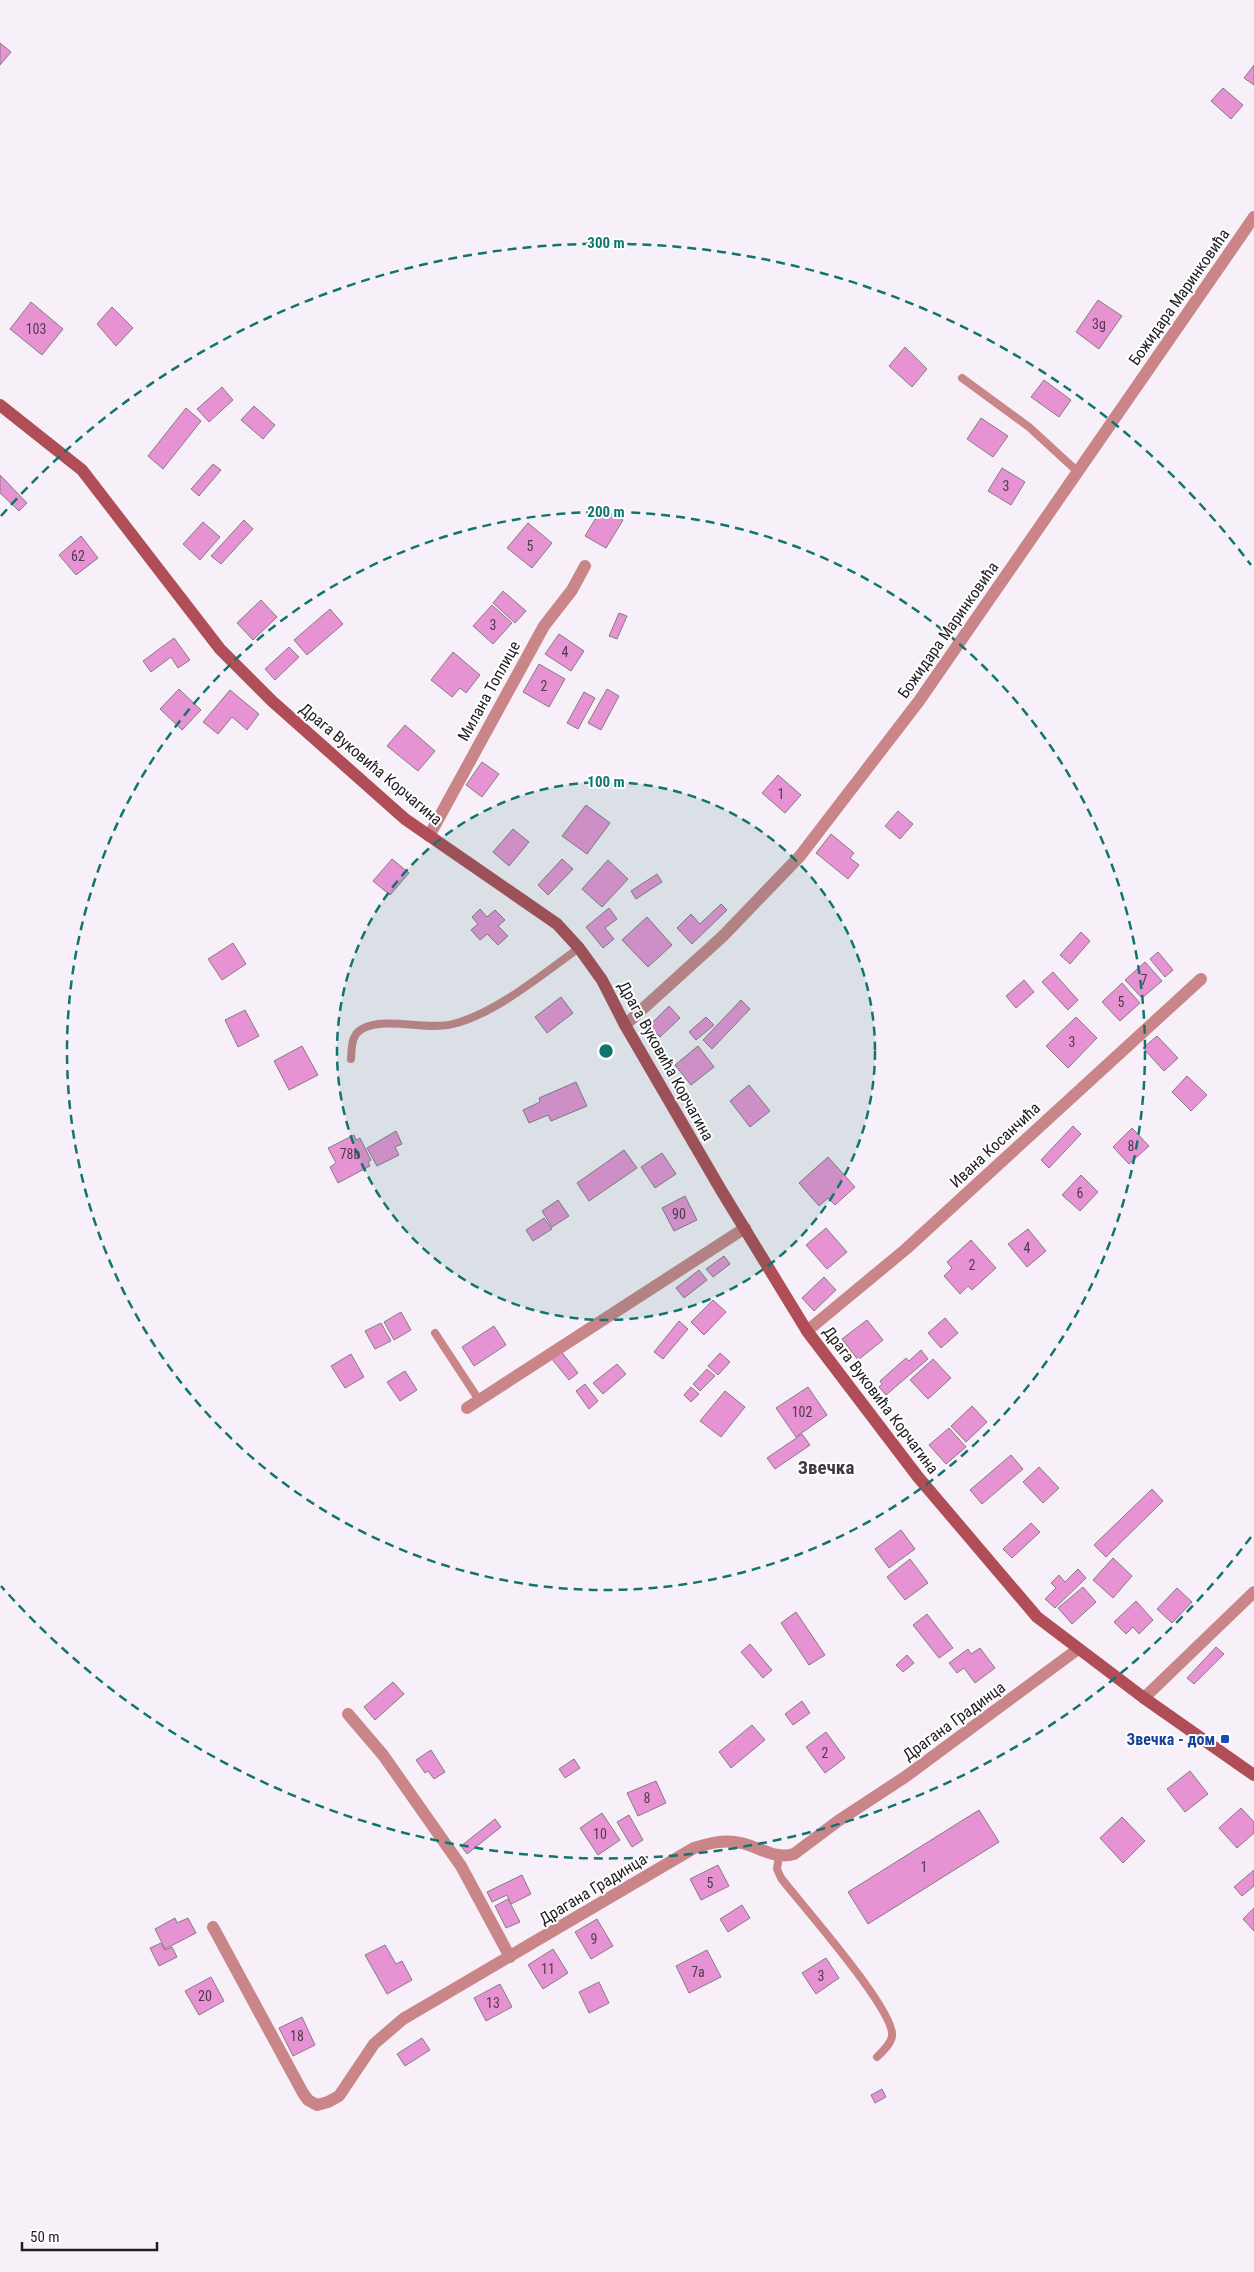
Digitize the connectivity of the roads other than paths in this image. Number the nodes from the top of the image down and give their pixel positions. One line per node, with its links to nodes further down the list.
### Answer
1 (1254, 217): 4 (street, Божидара Маринковића)
2 (962, 378): 4 (lane)
3 (0, 405): 6 (street, Драга Вуковића Корчагина)
4 (1078, 472): 9 (street, Божидара Маринковића)
5 (585, 566): 6 (street, Милана Топлице)
6 (429, 836): 7 (street, Драга Вуковића Корчагина)
7 (579, 948): 9 (street, Драга Вуковића Корчагина); 10 (lane)
8 (1201, 979): 12 (street, Ивана Косанчића)
9 (625, 1025): 11 (street, Драга Вуковића Корчагина)
10 (351, 1059)
11 (745, 1228): 12 (street, Драга Вуковића Корчагина); 14 (street)
12 (807, 1330): 17 (street, Драга Вуковића Корчагина)
13 (435, 1332): 14 (lane)
14 (479, 1400): 15 (street)
15 (467, 1408)
16 (1254, 1592): 18 (street)
17 (1078, 1650): 18 (street, Драга Вуковића Корчагина); 21 (street, Драгана Градинца)
18 (1144, 1698): 20 (street, Драга Вуковића Корчагина)
19 (348, 1714): 23 (street)
20 (1254, 1775)
21 (779, 1856): 23 (street, Драгана Градинца); 24 (lane)
22 (213, 1926): 23 (street, Драгана Градинца)
23 (510, 1957)
24 (877, 2057)

